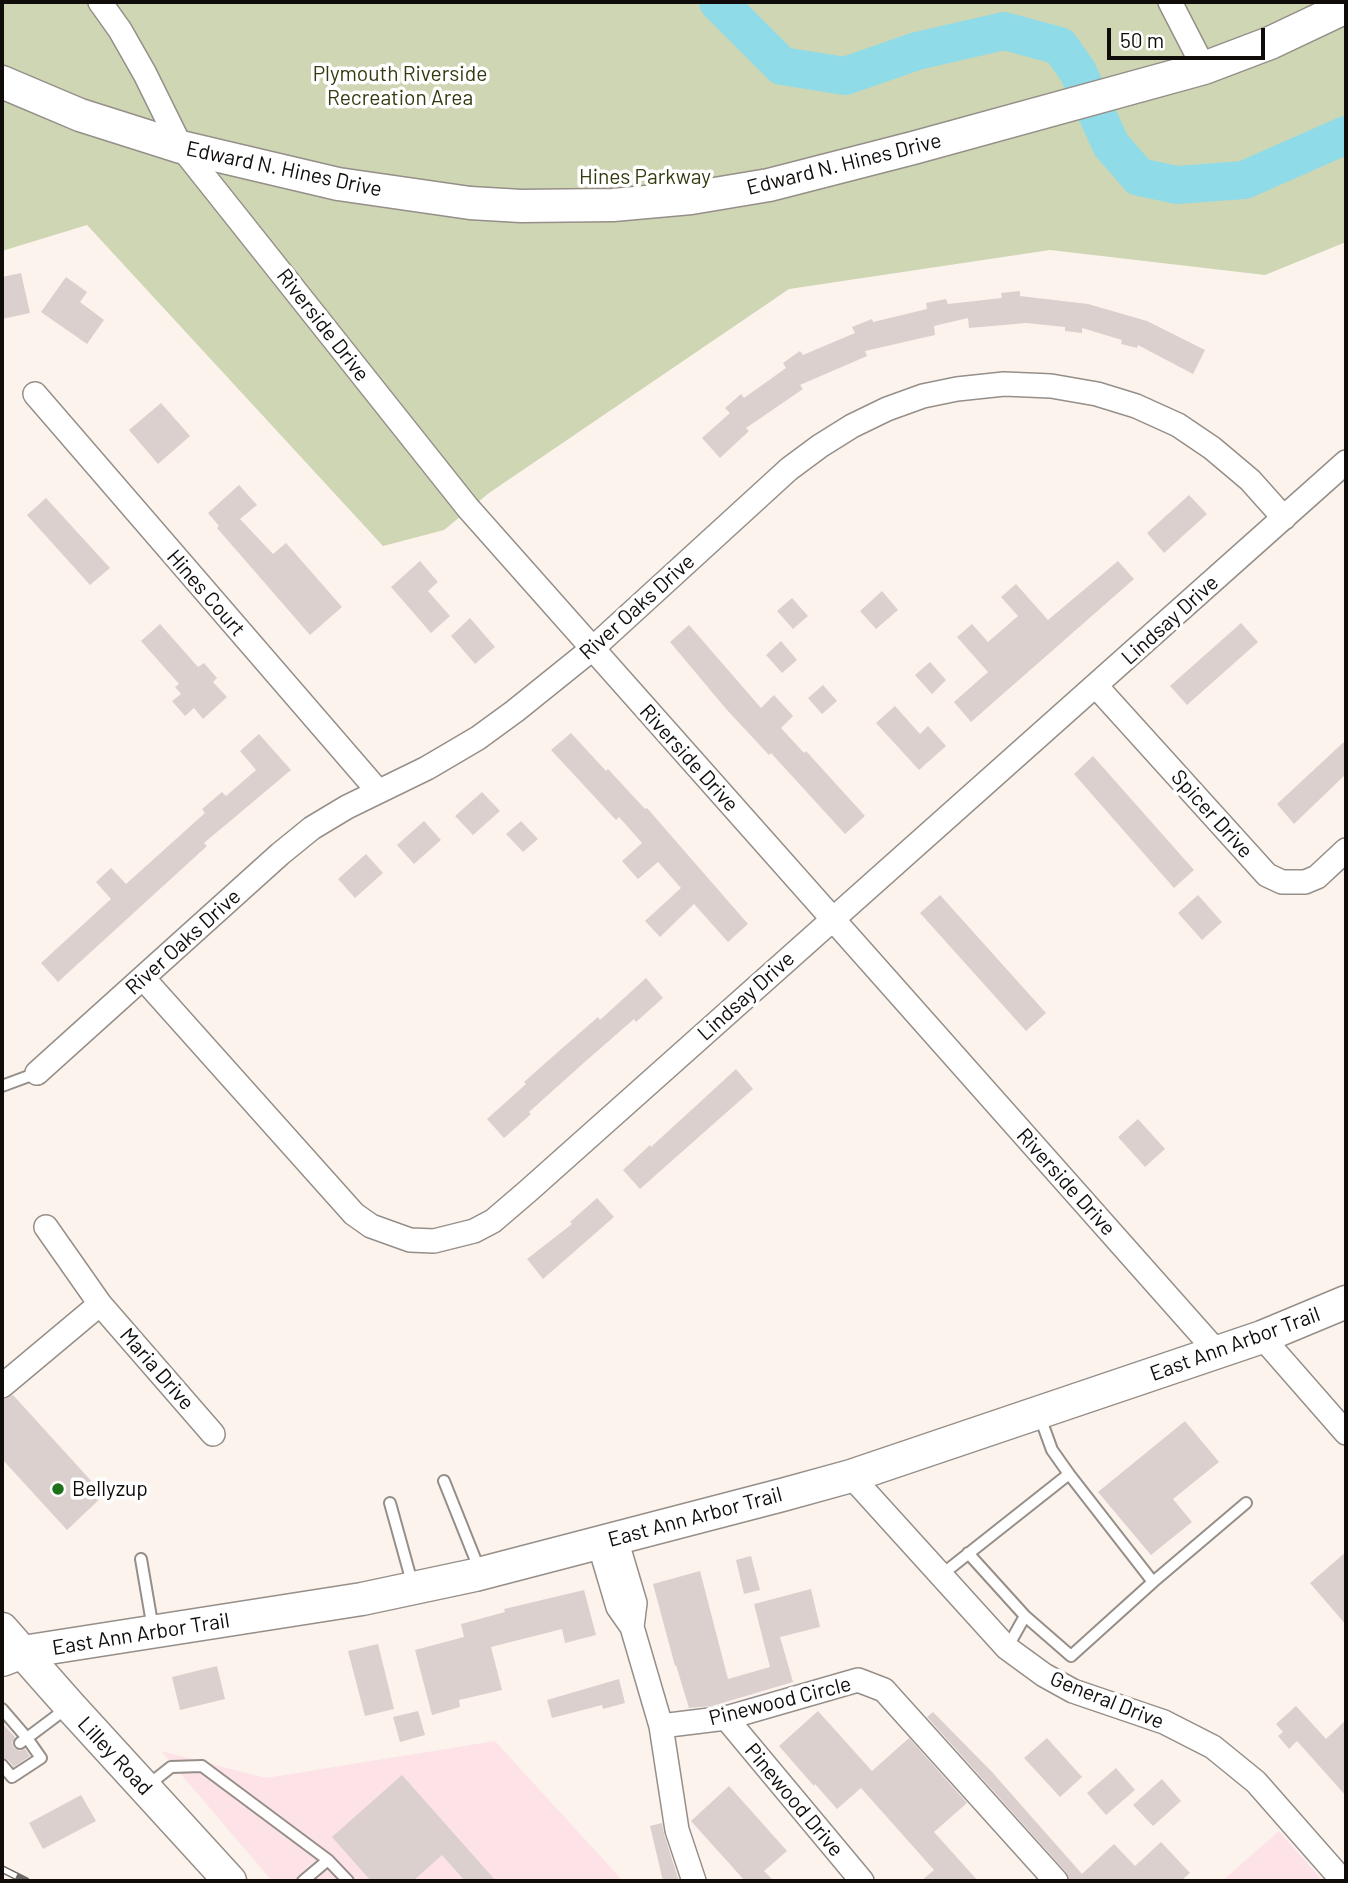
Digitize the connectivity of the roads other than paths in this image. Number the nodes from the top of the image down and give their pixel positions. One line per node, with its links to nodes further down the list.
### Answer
1 (100, 2): 6 (street, Riverside Drive)
2 (1170, 2): 4 (street)
3 (1346, 7): 4 (street, Edward N. Hines Drive)
4 (1204, 68): 6 (street, Edward N. Hines Drive)
5 (2, 82): 6 (street, Edward N. Hines Drive)
6 (181, 148): 10 (street, Riverside Drive)
7 (35, 394): 12 (street, Hines Court)
8 (1346, 462): 9 (street, Lindsay Drive)
9 (1284, 518): 10 (street, River Oaks Drive); 11 (street, Lindsay Drive)
10 (592, 649): 12 (street, River Oaks Drive); 14 (street, Riverside Drive)
11 (1096, 685): 13 (street, Spicer Drive); 14 (street, Lindsay Drive)
12 (378, 791): 15 (street, River Oaks Drive)
13 (1346, 850)
14 (833, 918): 15 (street, Lindsay Drive); 22 (street, Riverside Drive)
15 (143, 978): 16 (street, River Oaks Drive)
16 (37, 1073): 17 (lane)
17 (2, 1086)
18 (46, 1227): 20 (street, Maria Drive)
19 (1346, 1302): 21 (street, East Ann Arbor Trail)
20 (100, 1304): 23 (street); 26 (street, Maria Drive)
21 (1262, 1337): 22 (street, East Ann Arbor Trail); 25 (street)
22 (1217, 1352): 24 (street, East Ann Arbor Trail)
23 (2, 1386)
24 (1038, 1413): 27 (lane); 28 (street, East Ann Arbor Trail)
25 (1346, 1433)
26 (213, 1434)
27 (1069, 1474): 33 (lane); 37 (lane)
28 (851, 1476): 32 (street, East Ann Arbor Trail); 36 (street, General Drive)
29 (444, 1481): 35 (lane)
30 (390, 1503): 38 (lane)
31 (1246, 1503): 37 (lane)
32 (607, 1541): 35 (street, East Ann Arbor Trail); 47 (street)
33 (968, 1553): 36 (lane); 39 (lane)
34 (141, 1559): 41 (lane)
35 (481, 1574): 38 (street, East Ann Arbor Trail)
36 (940, 1576): 42 (street, General Drive)
37 (1153, 1582): 39 (lane)
38 (414, 1588): 41 (street, East Ann Arbor Trail)
39 (1025, 1616): 42 (lane)
40 (2, 1629): 43 (street, Lilley Road)
41 (153, 1632): 43 (street, East Ann Arbor Trail)
42 (1007, 1648): 58 (street, General Drive)
43 (13, 1656): 44 (street, Lilley Road)
44 (69, 1706): 48 (lane); 50 (street, Lilley Road)
45 (2, 1709): 48 (lane)
46 (726, 1718): 47 (street, Pinewood Circle); 56 (street, Pinewood Drive); 57 (street, Pinewood Circle)
47 (661, 1726): 55 (street)
48 (20, 1736): 49 (lane)
49 (3, 1760)
50 (145, 1788): 51 (lane); 52 (street, Lilley Road)
51 (328, 1860): 53 (lane); 54 (lane)
52 (230, 1881)
53 (303, 1881)
54 (348, 1881)
55 (694, 1881)
56 (862, 1881)
57 (1056, 1881)
58 (1343, 1881)

